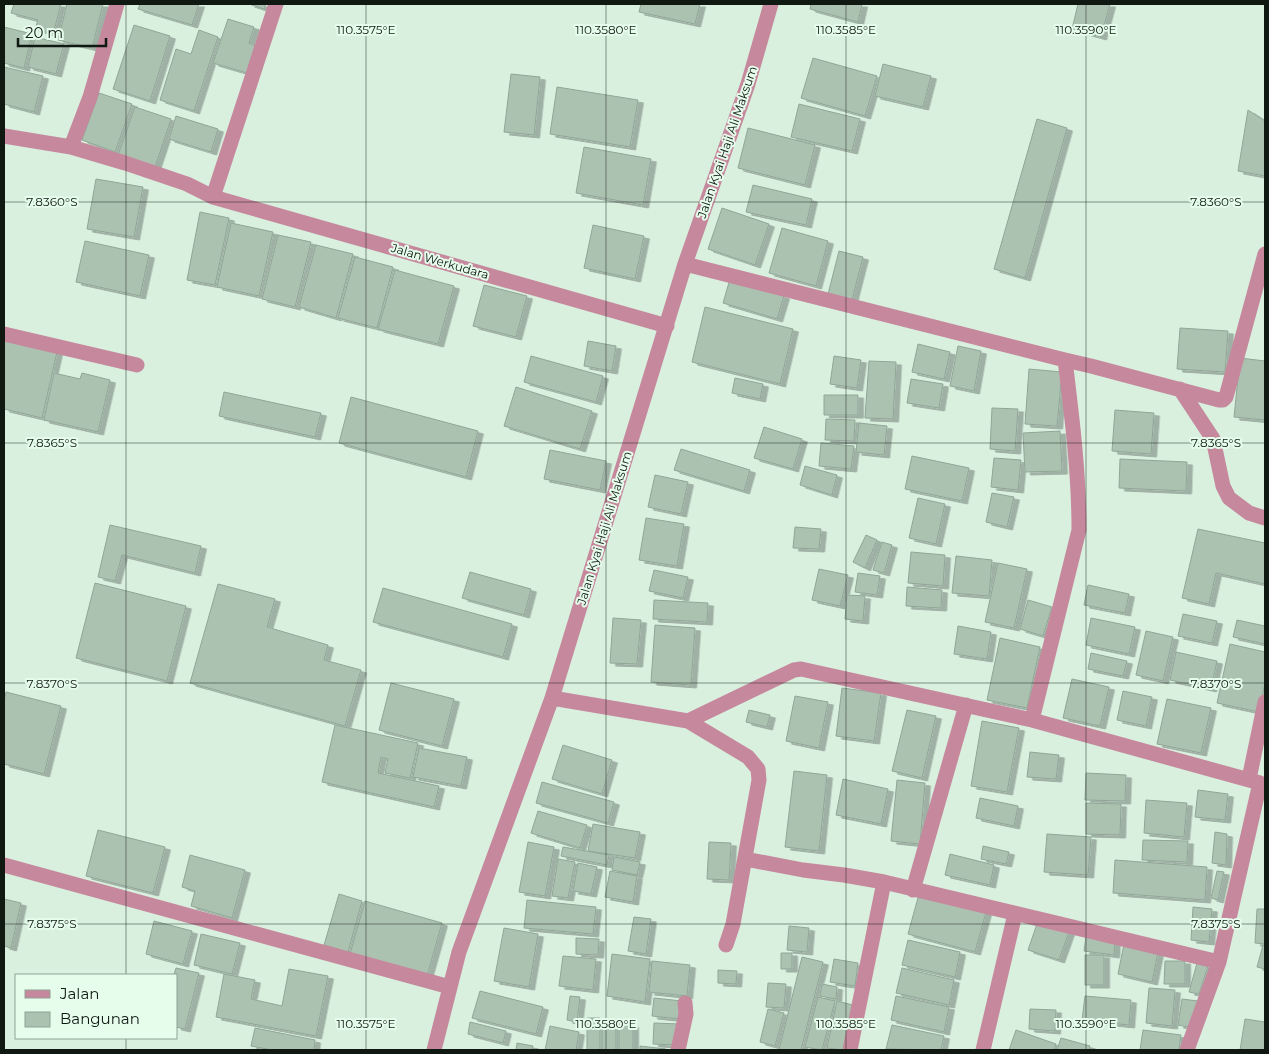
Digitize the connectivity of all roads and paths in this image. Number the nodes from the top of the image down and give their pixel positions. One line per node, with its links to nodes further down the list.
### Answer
1 (117, 4): 5 (street)
2 (276, 4): 6 (street)
3 (771, 4): 8 (street, Jalan Kyai Haji Ali Maksum)
4 (4, 136): 5 (street, Jalan Werkudara)
5 (71, 147): 6 (street, Jalan Werkudara)
6 (213, 197): 9 (street, Jalan Werkudara)
7 (1265, 254): 13 (street)
8 (685, 264): 9 (street, Jalan Kyai Haji Ali Maksum); 11 (street)
9 (667, 326): 15 (street, Jalan Kyai Haji Ali Maksum)
10 (4, 334): 12 (street)
11 (1065, 360): 13 (street); 18 (street)
12 (137, 365)
13 (1180, 389): 14 (street)
14 (1265, 518)
15 (552, 698): 19 (street); 28 (street, Jalan Kyai Haji Ali Maksum)
16 (1265, 702): 20 (street)
17 (966, 705): 18 (street); 19 (street); 24 (street)
18 (1032, 720): 20 (street)
19 (688, 721): 21 (street)
20 (1258, 782): 27 (street)
21 (745, 859): 23 (street); 26 (street)
22 (4, 865): 28 (street)
23 (884, 882): 24 (street); 32 (street)
24 (913, 890): 25 (street)
25 (1014, 914): 27 (street); 33 (street)
26 (726, 945)
27 (1219, 962): 34 (street)
28 (450, 987): 30 (street, Jalan Kyai Haji Ali Maksum)
29 (685, 1003): 31 (street)
30 (434, 1050)
31 (678, 1050)
32 (850, 1050)
33 (982, 1050)
34 (1187, 1050)

